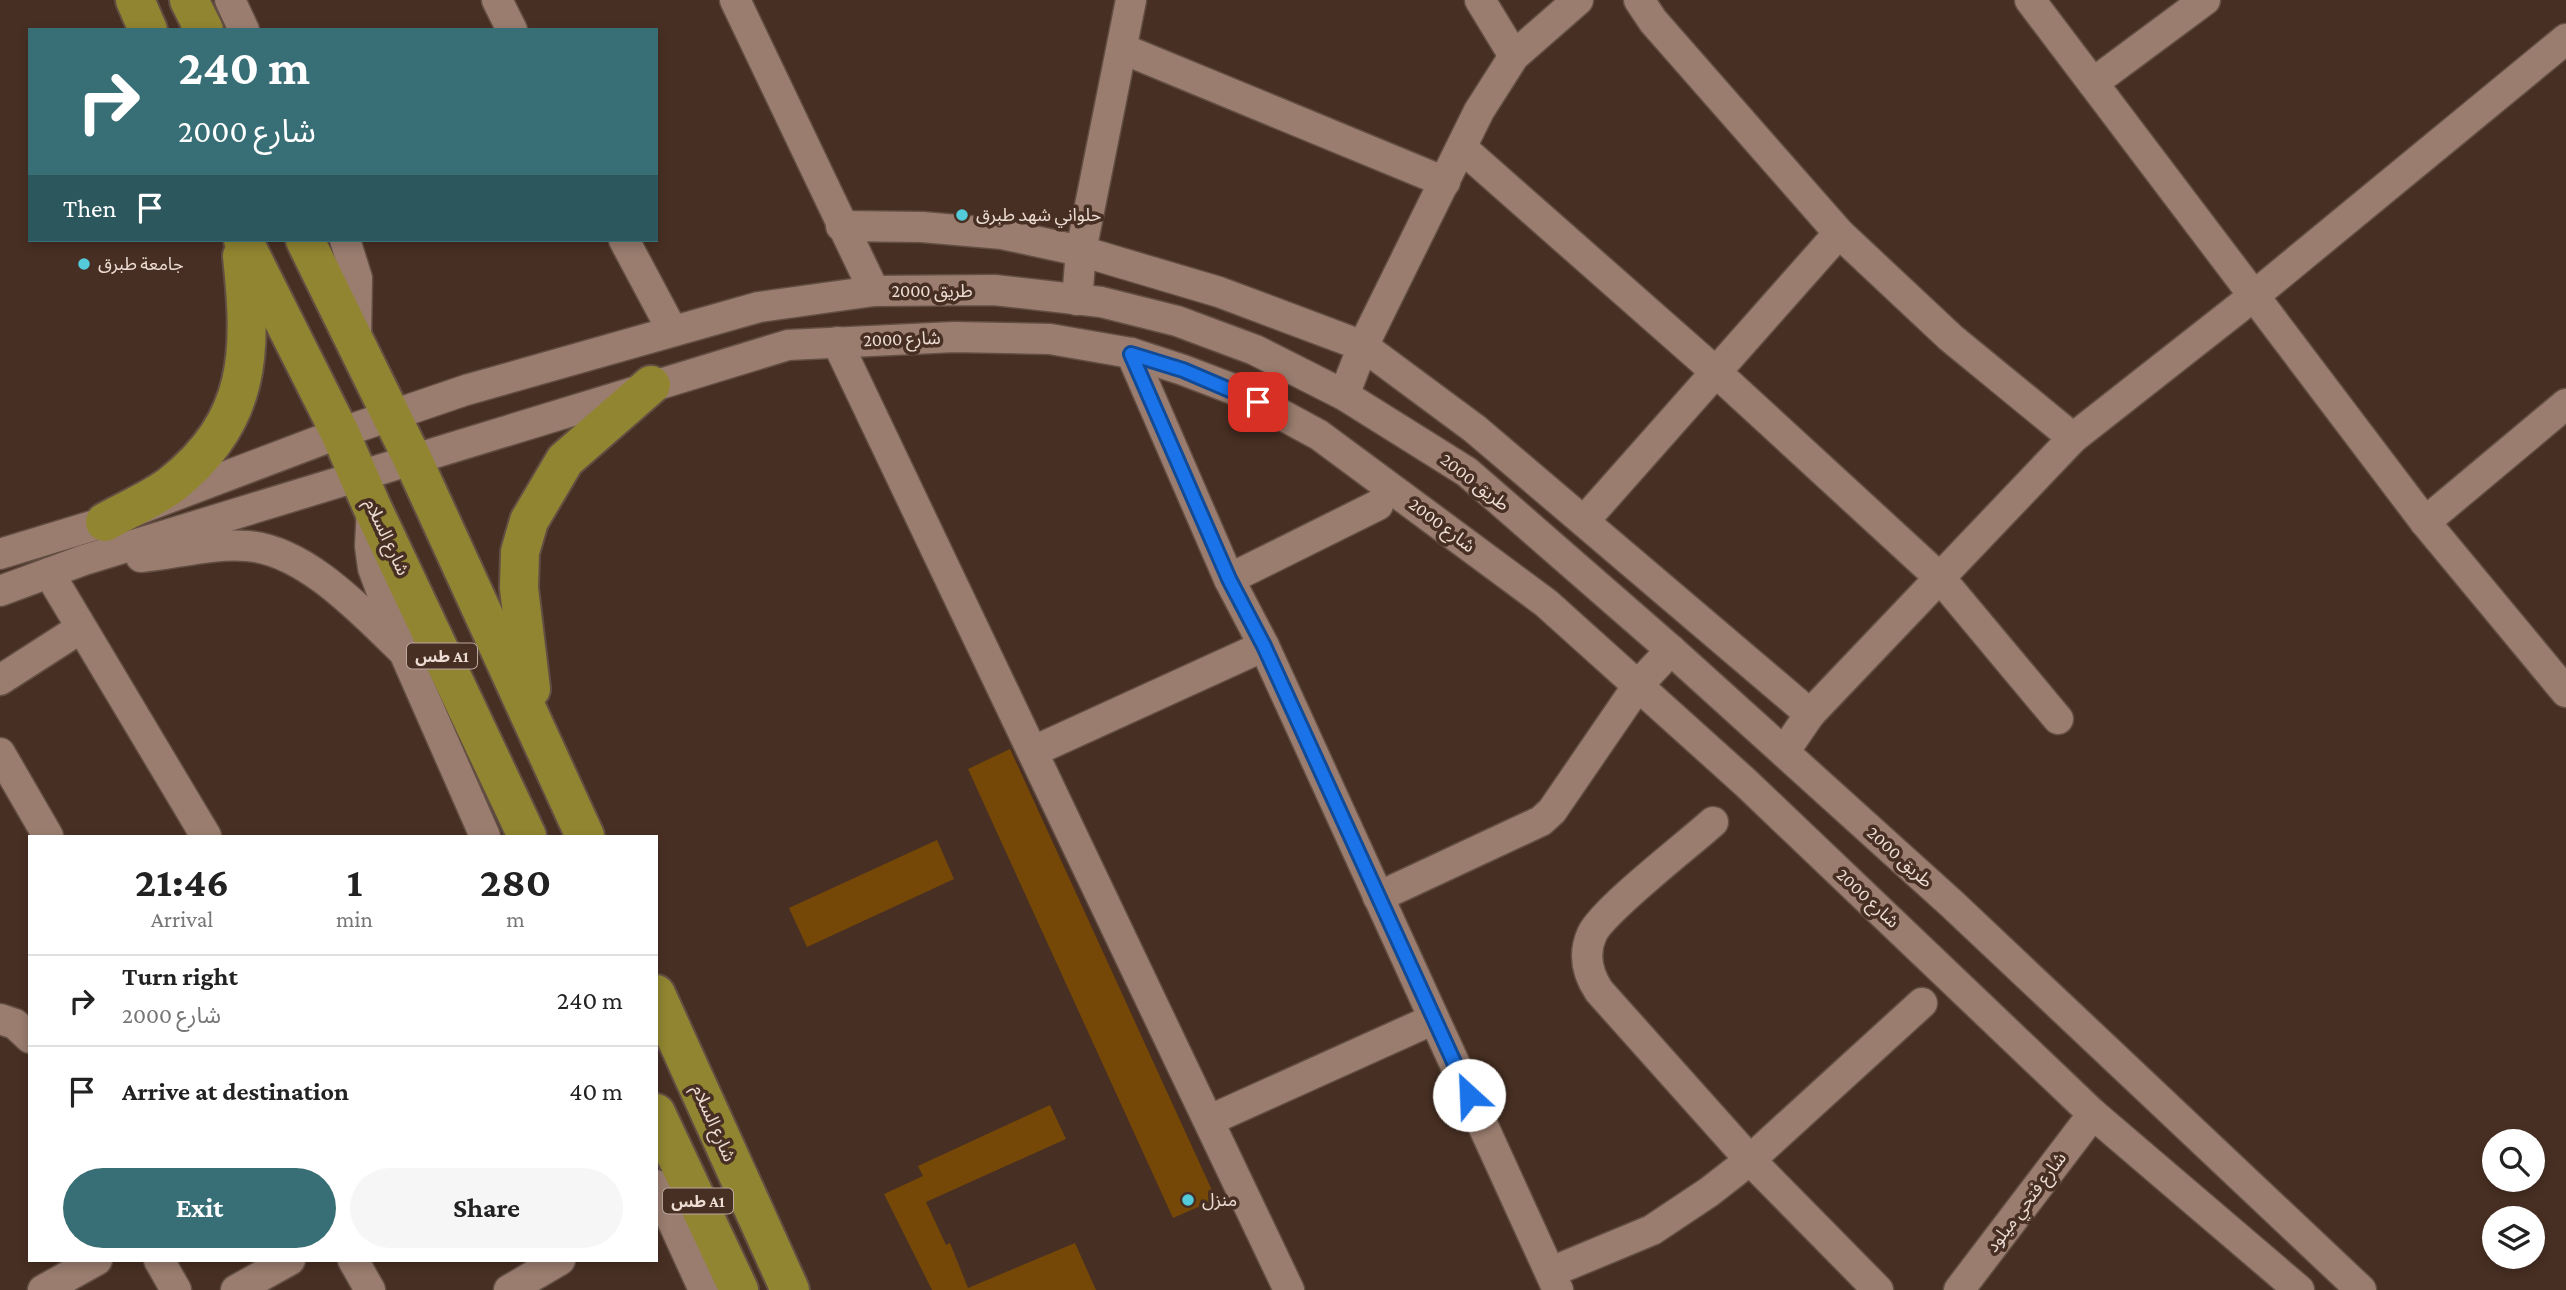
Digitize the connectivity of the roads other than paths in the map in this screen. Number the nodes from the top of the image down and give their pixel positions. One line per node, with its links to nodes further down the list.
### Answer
1 (135, 0): 12 (highway)
2 (189, 0): 13 (highway)
3 (230, 0): 14 (street)
4 (497, 0): 15 (street)
5 (735, 0): 22 (street)
6 (1131, 0): 17 (street)
7 (1480, 0): 18 (street)
8 (1578, 0): 18 (street)
9 (1639, 0): 23 (street)
10 (2030, 0): 19 (street)
11 (2205, 0): 19 (street)
12 (147, 28)
13 (203, 28)
14 (243, 28)
15 (511, 28)
16 (2566, 38): 31 (street)
17 (1123, 49): 21 (street); 29 (street)
18 (1514, 57): 20 (street)
19 (2093, 83): 31 (street)
20 (1462, 148): 21 (street); 38 (street)
21 (1445, 182): 36 (street)
22 (841, 226): 29 (street); 30 (street)
23 (1839, 233): 38 (street); 44 (street)
24 (241, 242): 49 (highway)
25 (242, 242): 43 (highway, شارع السلام / طس A1)
26 (307, 242): 35 (highway)
27 (346, 242): 35 (street)
28 (625, 242): 33 (street)
29 (1081, 251): 32 (street); 36 (street)
30 (874, 291): 32 (street, طريق 2000); 33 (street, طريق 2000)
31 (2255, 295): 44 (street); 50 (street)
32 (1077, 300): 40 (street, طريق 2000)
33 (672, 330): 42 (street, طريق 2000)
34 (837, 342): 37 (street, شارع 2000); 39 (street, شارع 2000); 67 (street)
35 (356, 344): 42 (highway)
36 (1363, 346): 40 (street); 48 (street)
37 (1131, 354): 54 (street); 62 (street, شارع 2000)
38 (1717, 373): 48 (street); 55 (street)
39 (651, 385): 45 (street, شارع 2000); 66 (highway)
40 (1344, 395): 59 (street, طريق 2000)
41 (2566, 404): 50 (street)
42 (391, 416): 43 (street, طريق 2000); 45 (highway)
43 (340, 433): 46 (highway, شارع السلام / طس A1); 49 (street, طريق 2000)
44 (2073, 439): 55 (street)
45 (412, 458): 46 (street, شارع 2000); 66 (highway)
46 (366, 491): 52 (street, شارع 2000); 60 (street); 74 (highway, شارع السلام / طس A1)
47 (1378, 505): 54 (street)
48 (1584, 521): 64 (street)
49 (105, 522): 51 (street, طريق 2000)
50 (2425, 522): 63 (street)
51 (0, 554)
52 (84, 560): 53 (street); 60 (street)
53 (49, 573): 56 (street); 57 (street)
54 (1229, 579): 58 (street)
55 (1941, 579): 64 (street); 65 (street)
56 (0, 591)
57 (81, 628): 61 (street); 72 (street)
58 (1264, 646): 67 (street); 76 (street)
59 (1671, 650): 62 (street); 68 (street, طريق 2000)
60 (404, 652): 73 (street)
61 (0, 680)
62 (1639, 684): 76 (street); 82 (street, شارع 2000)
63 (2566, 692)
64 (1810, 714): 68 (street)
65 (2058, 719)
66 (543, 743): 75 (highway)
67 (1034, 751): 84 (street)
68 (1784, 752): 86 (street, طريق 2000)
69 (0, 753): 71 (street)
70 (1713, 822): 85 (street)
71 (47, 835)
72 (205, 835)
73 (483, 835)
74 (527, 835)
75 (585, 835)
76 (1378, 897): 80 (street)
77 (658, 998): 102 (highway, شارع السلام)
78 (1922, 1003): 85 (street)
79 (0, 1018): 81 (street)
80 (1434, 1019): 84 (street); 94 (street)
81 (28, 1036)
82 (2093, 1114): 88 (street, شارع 2000); 105 (street, شارع فتحي ميلود)
83 (658, 1117): 101 (highway, طس A1)
84 (1210, 1120): 103 (street)
85 (1750, 1160): 94 (street); 104 (street)
86 (2254, 1188): 88 (street); 107 (street, طريق 2000)
87 (659, 1196): 100 (street)
88 (2225, 1224): 106 (street, شارع 2000)
89 (93, 1262): 95 (street)
90 (160, 1262): 96 (street)
91 (281, 1262): 97 (street)
92 (354, 1262): 98 (street)
93 (557, 1262): 99 (street)
94 (1555, 1281)
95 (43, 1290)
96 (176, 1290)
97 (236, 1290)
98 (370, 1290)
99 (509, 1290)
100 (704, 1290)
101 (739, 1290)
102 (790, 1290)
103 (1289, 1290)
104 (1878, 1290)
105 (1959, 1290)
106 (2299, 1290)
107 (2361, 1290)

